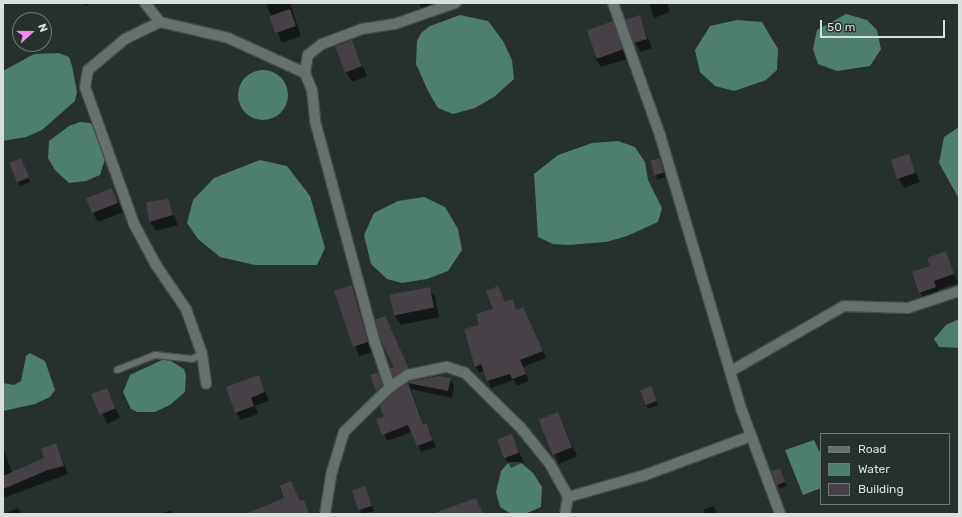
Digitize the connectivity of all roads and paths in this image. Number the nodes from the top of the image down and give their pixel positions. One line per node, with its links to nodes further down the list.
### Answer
1 (144, 3): 4 (street)
2 (455, 3): 5 (street)
3 (613, 3): 9 (street)
4 (160, 22): 5 (street); 7 (street)
5 (305, 73): 11 (street)
6 (959, 291): 9 (street)
7 (202, 354): 8 (lane); 10 (street)
8 (117, 370)
9 (731, 371): 12 (street)
10 (206, 384)
11 (390, 387): 13 (street); 14 (street)
12 (751, 436): 13 (street); 16 (street)
13 (568, 497): 15 (street)
14 (325, 514)
15 (565, 514)
16 (780, 514)

